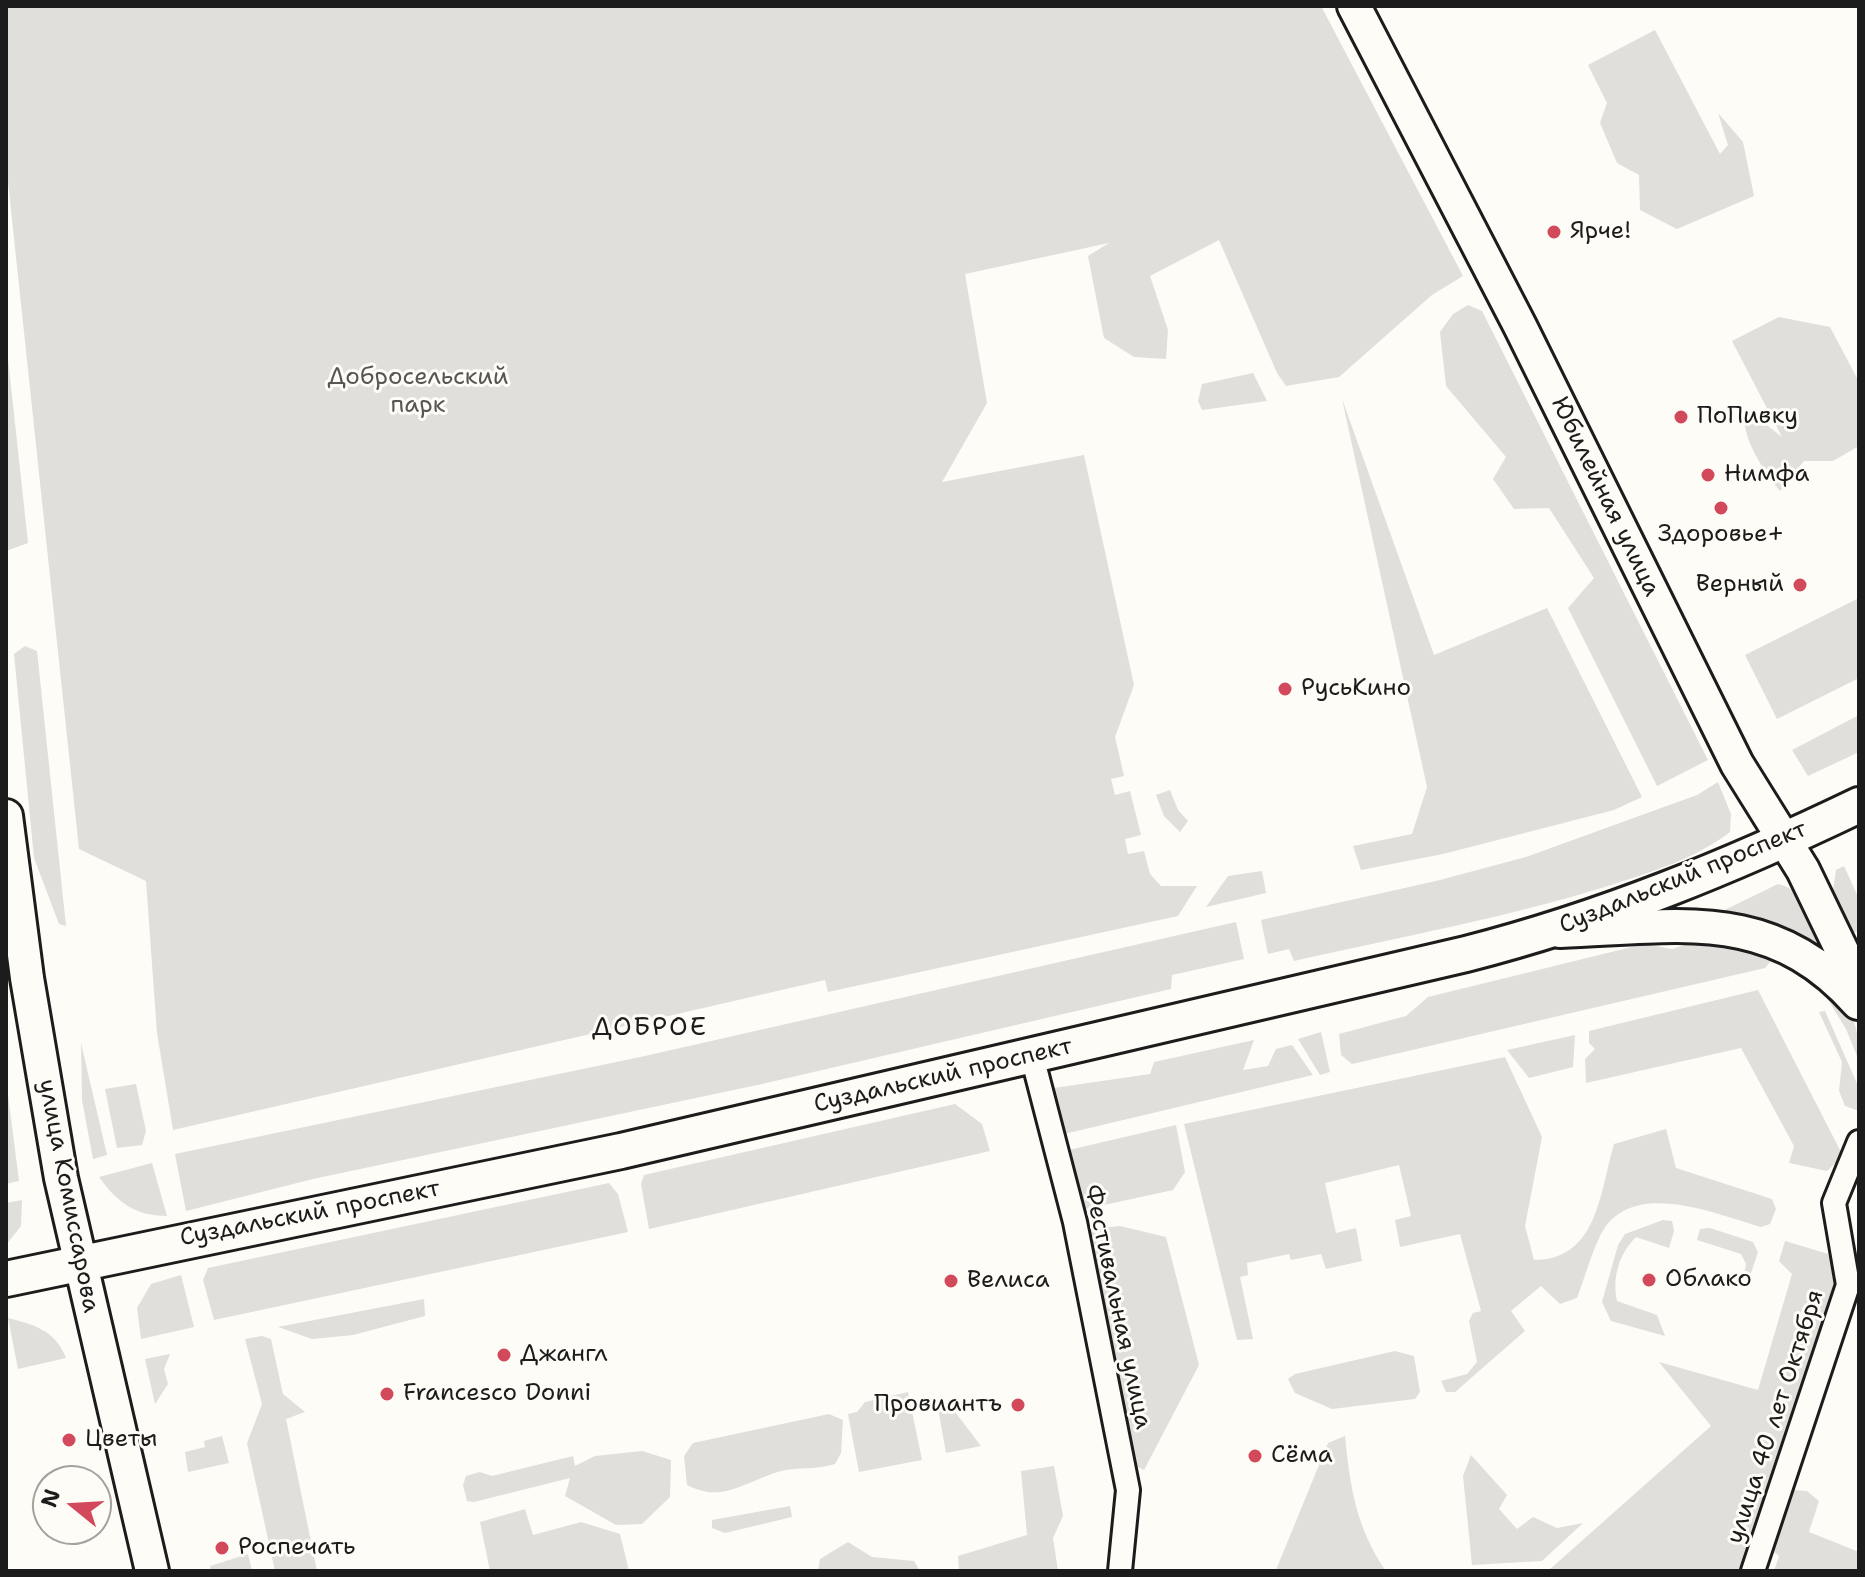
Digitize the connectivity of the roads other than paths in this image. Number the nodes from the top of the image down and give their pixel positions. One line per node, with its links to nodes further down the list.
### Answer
1 (1354, 6): 4 (main road, Юбилейная улица)
2 (1859, 805): 4 (main road, Суздальский проспект)
3 (6, 816): 10 (main road, улица Комиссарова)
4 (1784, 839): 5 (main road, Суздальский проспект); 6 (main road, Юбилейная улица)
5 (1553, 932): 7 (main road); 8 (main road, Суздальский проспект)
6 (1859, 986)
7 (1859, 1004)
8 (1032, 1056): 10 (main road, Суздальский проспект); 13 (street, Фестивальная улица)
9 (1859, 1142): 14 (street, улица 40 лет Октября)
10 (79, 1263): 11 (main road, Суздальский проспект); 12 (main road, улица Комиссарова)
11 (6, 1279)
12 (152, 1571)
13 (1120, 1571)
14 (1753, 1571)

